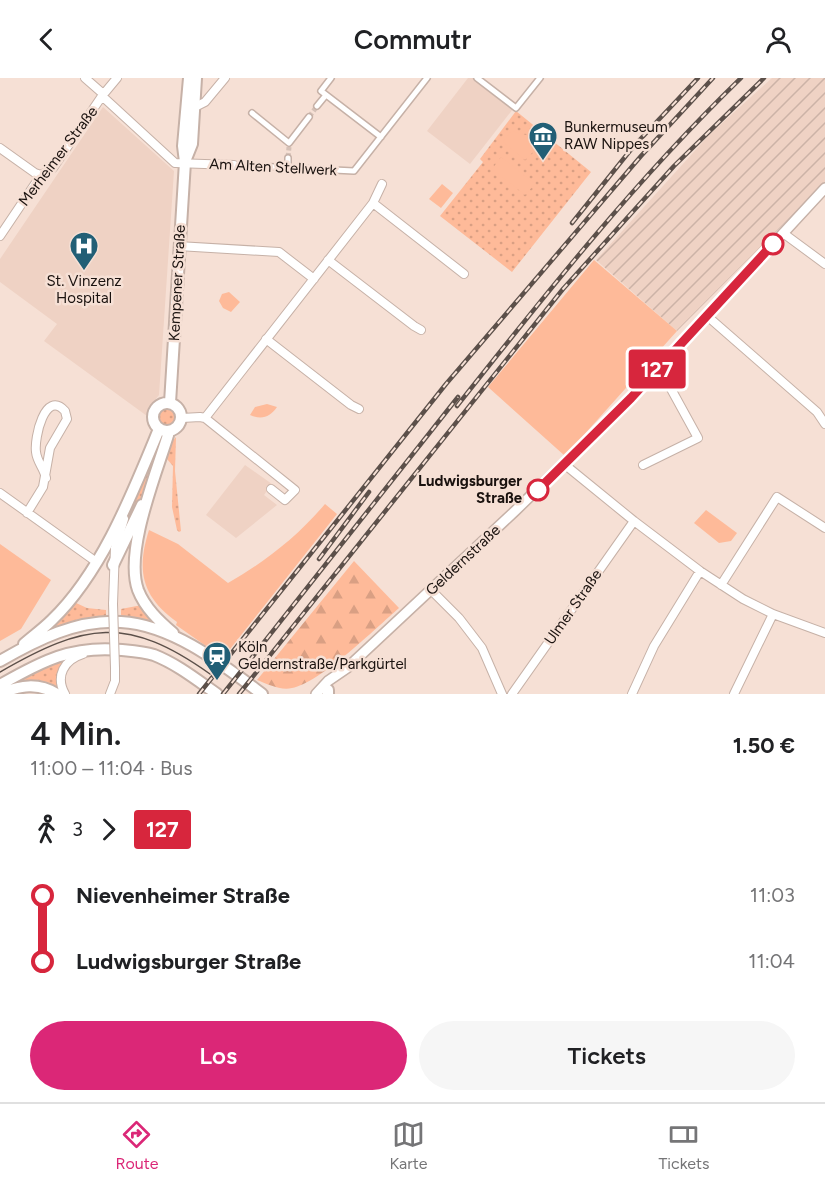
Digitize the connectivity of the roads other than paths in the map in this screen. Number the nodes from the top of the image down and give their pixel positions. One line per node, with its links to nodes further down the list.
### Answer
1 (85, 78): 11 (street)
2 (117, 78): 11 (street, Merheimer Straße)
3 (189, 78): 19 (main road, Kempener Straße)
4 (196, 78): 13 (main road, Kempener Straße)
5 (225, 78): 13 (street)
6 (426, 78): 16 (street, Am Alten Stellwerk)
7 (477, 78): 8 (street)
8 (540, 78)
9 (330, 79): 10 (street)
10 (326, 95): 12 (street); 16 (street)
11 (102, 96): 19 (street); 22 (street, Merheimer Straße)
12 (318, 106)
13 (195, 107): 19 (main road, Kempener Straße)
14 (252, 113): 15 (street)
15 (309, 117)
16 (381, 137): 21 (street, Am Alten Stellwerk)
17 (0, 148): 22 (street)
18 (288, 158): 21 (street)
19 (185, 162): 20 (street, Am Alten Stellwerk); 28 (main road, Kempener Straße)
20 (234, 165): 21 (street, Am Alten Stellwerk)
21 (288, 167)
22 (41, 175): 27 (street, Merheimer Straße)
23 (382, 184): 25 (street)
24 (825, 188): 26 (street, Geldernstraße)
25 (373, 203): 29 (street); 31 (street)
26 (783, 233): 30 (street); 33 (street, Geldernstraße)
27 (0, 236)
28 (178, 246): 32 (street); 37 (main road, Kempener Straße)
29 (328, 260): 32 (street); 34 (street)
30 (825, 264)
31 (464, 274)
32 (314, 279): 35 (street)
33 (706, 315): 36 (street, Geldernstraße); 41 (street)
34 (421, 330)
35 (267, 339): 38 (street); 40 (street)
36 (659, 367): 43 (street, Geldernstraße); 44 (street)
37 (170, 403): 39 (main road); 42 (main road)
38 (358, 409)
39 (182, 418): 40 (street); 42 (main road)
40 (205, 418): 47 (street)
41 (825, 424)
42 (164, 430): 45 (main road); 49 (main road)
43 (564, 464): 51 (street); 57 (street, Geldernstraße)
44 (643, 465)
45 (156, 475): 54 (main road); 60 (main road)
46 (46, 478): 46 (street); 50 (street)
47 (271, 489)
48 (0, 494): 50 (street)
49 (128, 506): 53 (main road); 54 (street)
50 (27, 513): 53 (street)
51 (634, 521): 55 (street); 75 (street, Ulmer Straße)
52 (825, 528): 56 (street)
53 (95, 561): 62 (main road)
54 (113, 565): 70 (street, bridge)
55 (700, 571): 56 (street); 76 (street)
56 (721, 585): 58 (street)
57 (431, 590): 64 (street, Geldernstraße); 74 (street)
58 (773, 615): 59 (street); 77 (street)
59 (825, 633)
60 (183, 641): 62 (main road); 72 (main road)
61 (107, 648): 65 (main road); 69 (street); 71 (main road)
62 (12, 654): 63 (main road)
63 (0, 661)
64 (346, 668): 67 (street, Geldernstraße); 73 (street, Geldernstraße)
65 (0, 685)
66 (0, 693): 68 (main road)
67 (327, 693)
68 (57, 694)
69 (65, 694)
70 (111, 694)
71 (217, 694)
72 (262, 694)
73 (316, 694)
74 (502, 694)
75 (512, 694)
76 (632, 694)
77 (734, 694)

